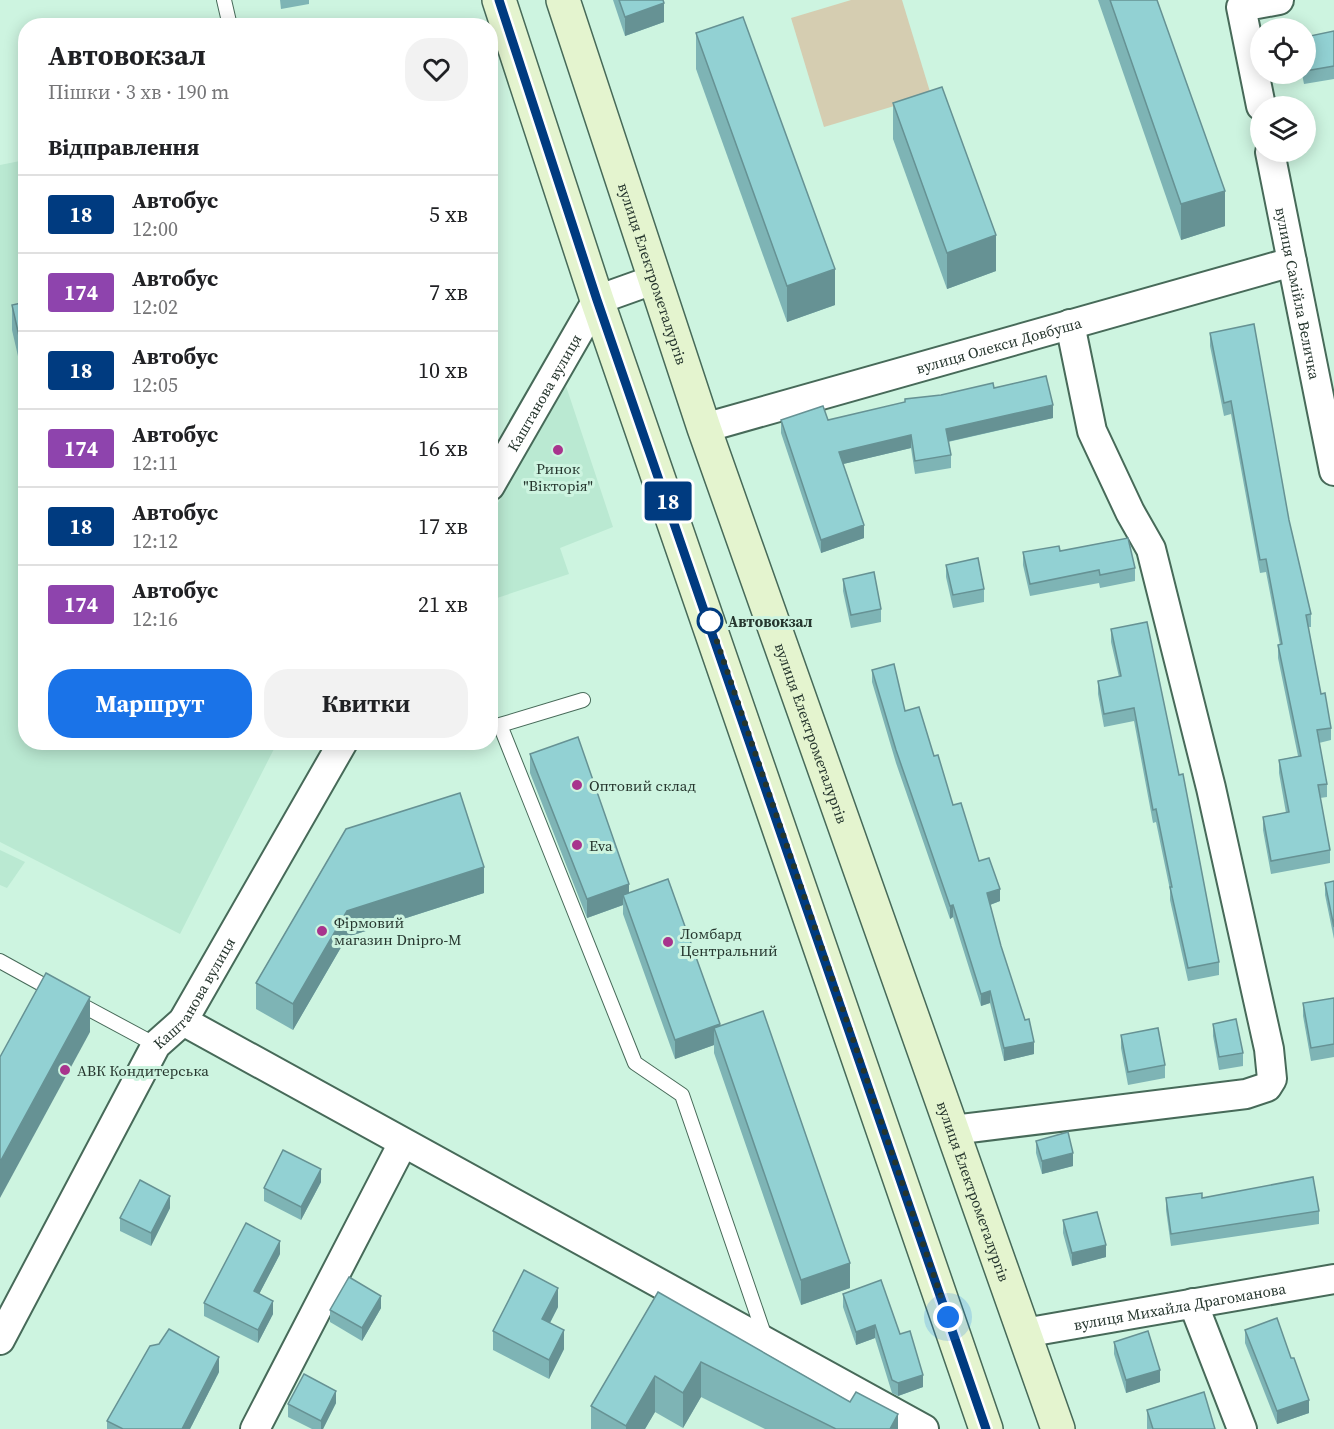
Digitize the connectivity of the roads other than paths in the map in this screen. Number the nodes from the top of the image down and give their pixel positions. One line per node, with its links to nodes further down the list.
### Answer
1 (224, 0): 5 (lane)
2 (499, 0): 10 (main road)
3 (563, 0): 9 (main road, вулиця Електрометалургів)
4 (1279, 0): 6 (street)
5 (229, 18)
6 (1259, 96)
7 (1272, 162): 8 (street, вулиця Самійла Величка)
8 (1292, 262): 11 (street, вулиця Олекси Довбуша); 12 (street, вулиця Самійла Величка)
9 (653, 280): 10 (street); 13 (main road, вулиця Електрометалургів)
10 (597, 300): 15 (street, Каштанова вулиця); 30 (main road)
11 (1070, 324): 13 (street, вулиця Олекси Довбуша); 21 (street)
12 (1323, 356): 14 (street, вулиця Самійла Величка)
13 (704, 428): 21 (main road, вулиця Електрометалургів)
14 (1334, 471)
15 (498, 472)
16 (583, 700): 27 (lane)
17 (338, 750): 19 (street, Каштанова вулиця)
18 (0, 962): 20 (lane)
19 (183, 1021): 20 (street, Каштанова вулиця); 22 (street)
20 (156, 1045): 26 (street, Каштанова вулиця)
21 (953, 1130): 25 (main road, вулиця Електрометалургів)
22 (403, 1143): 27 (street); 28 (street)
23 (1334, 1279): 24 (street, вулиця Михайла Драгоманова)
24 (1193, 1303): 25 (street, вулиця Михайла Драгоманова); 32 (street)
25 (1024, 1333): 31 (main road, вулиця Електрометалургів)
26 (0, 1340)
27 (766, 1342): 29 (street)
28 (255, 1429)
29 (924, 1429)
30 (986, 1429)
31 (1058, 1429)
32 (1242, 1429)

